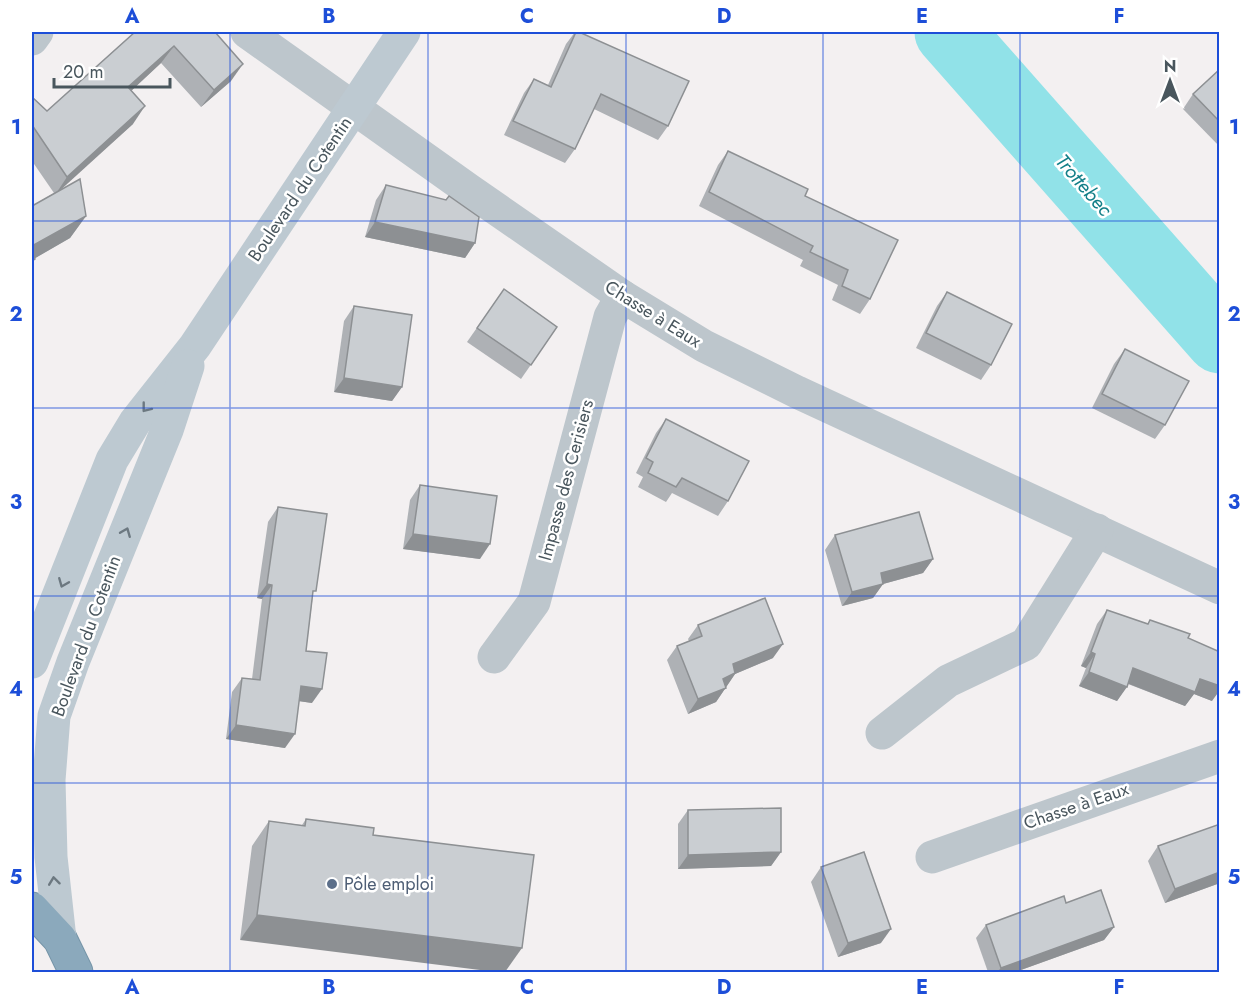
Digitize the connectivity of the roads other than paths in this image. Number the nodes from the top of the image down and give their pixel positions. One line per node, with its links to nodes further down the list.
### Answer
1 (37, 32): 4 (street)
2 (247, 32): 5 (street, Chasse à Eaux)
3 (404, 32): 5 (main road, Boulevard du Cotentin)
4 (32, 39)
5 (354, 108): 6 (street, Chasse à Eaux); 7 (main road, Boulevard du Cotentin)
6 (622, 296): 8 (street, Chasse à Eaux); 10 (street, Impasse des Cerisiers)
7 (195, 346): 11 (main road, Boulevard du Cotentin, one-way to 11); 16 (main road, Boulevard du Cotentin, one-way to 7)
8 (1097, 530): 9 (street, Chasse à Eaux); 12 (street)
9 (1220, 588)
10 (494, 657)
11 (32, 662)
12 (882, 733)
13 (1220, 756): 14 (street, Chasse à Eaux)
14 (932, 857)
15 (32, 909): 16 (highway)
16 (60, 939): 17 (highway)
17 (76, 972)

